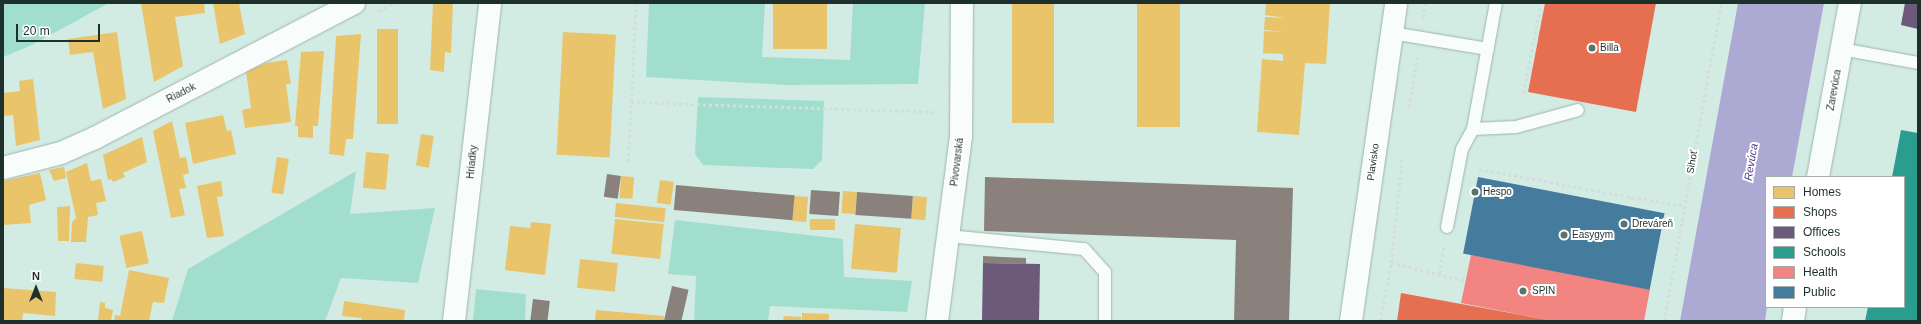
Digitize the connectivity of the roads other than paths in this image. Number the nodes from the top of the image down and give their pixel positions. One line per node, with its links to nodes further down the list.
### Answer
1 (354, 3): 13 (street, Riadok)
2 (490, 3): 18 (street, Hriadky)
3 (962, 3): 16 (street, Pivovarská)
4 (1396, 3): 7 (street, Plavisko)
5 (1496, 3): 8 (lane)
6 (1850, 3): 9 (street, Zarevúca)
7 (1392, 33): 8 (lane); 21 (street, Plavisko)
8 (1488, 49): 12 (lane)
9 (1841, 49): 10 (lane); 14 (street, Zarevúca)
10 (1918, 62)
11 (1578, 110): 12 (lane)
12 (1474, 129): 15 (lane)
13 (3, 168)
14 (1818, 176)
15 (1448, 227)
16 (948, 236): 19 (street, Pivovarská); 20 (lane)
17 (1795, 308): 22 (street)
18 (454, 321)
19 (937, 321)
20 (1105, 321)
21 (1350, 321)
22 (1792, 321)

